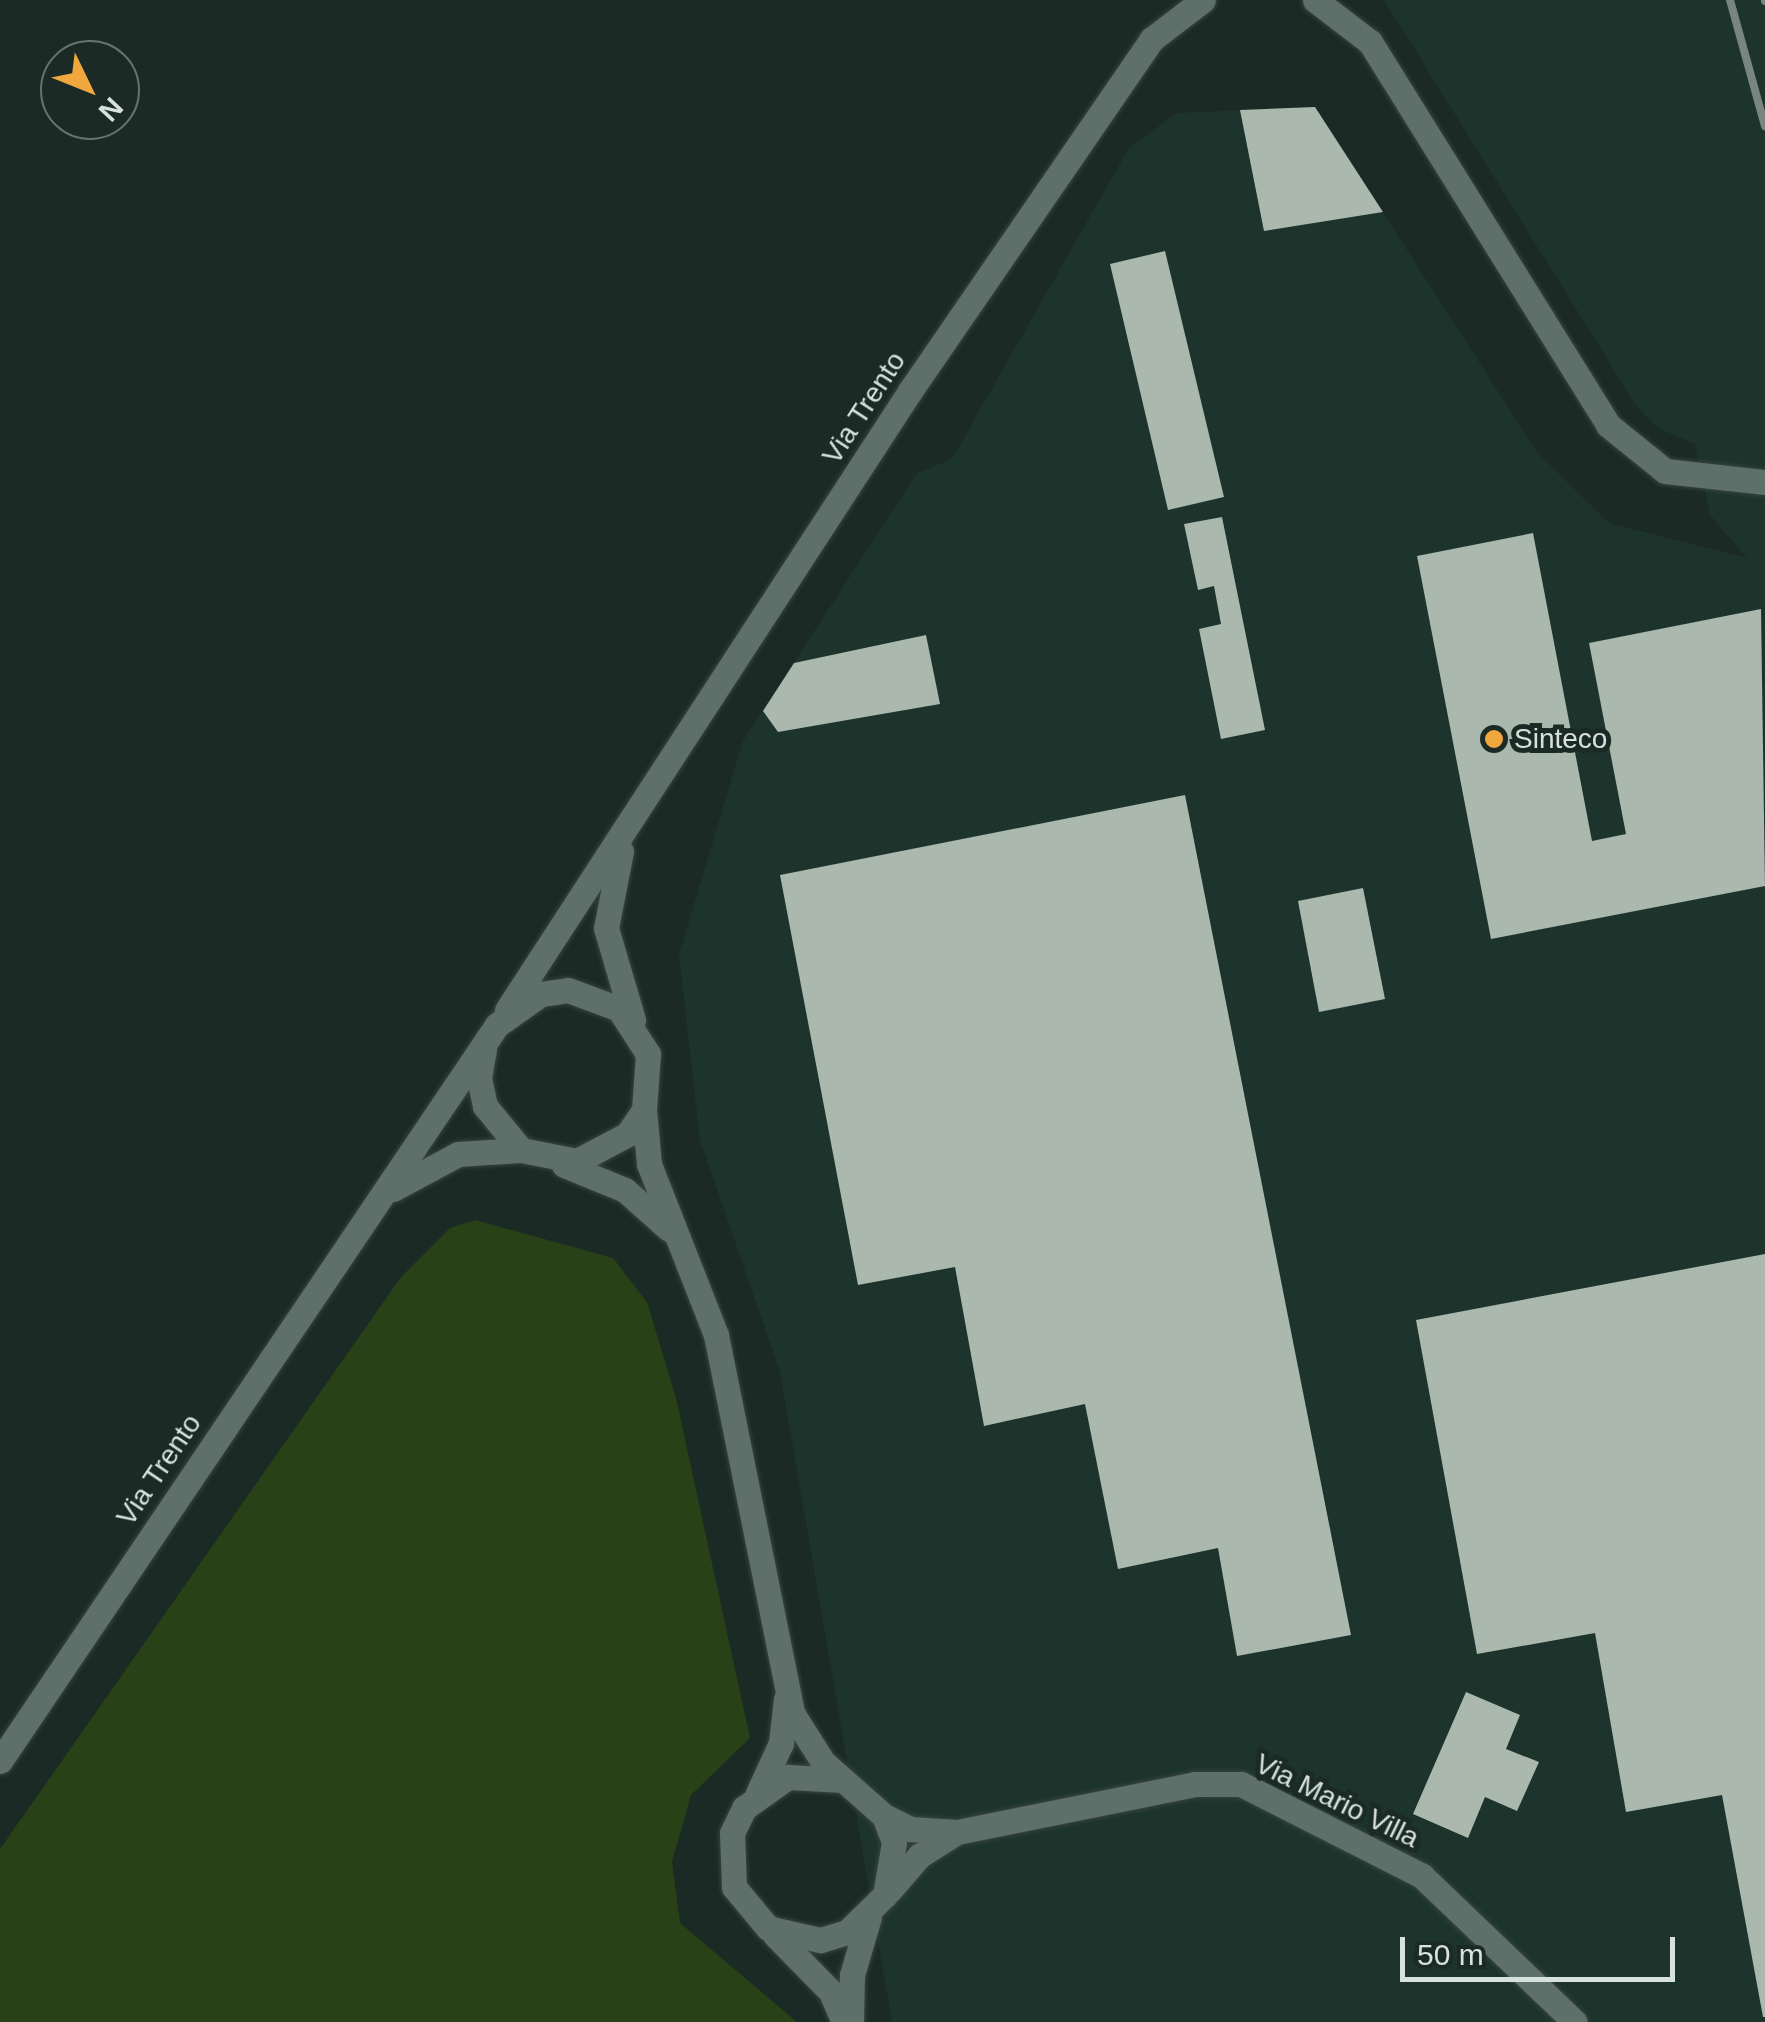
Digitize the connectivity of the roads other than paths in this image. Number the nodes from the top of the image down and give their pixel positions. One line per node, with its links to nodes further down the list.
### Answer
1 (1203, 0): 4 (street, Via Trento)
2 (1315, 0): 3 (street)
3 (1765, 482)
4 (634, 816): 5 (street, Via Trento); 6 (street, Via Trento)
5 (497, 1025): 6 (street, Via Trento); 7 (street, Via Trento)
6 (637, 1029): 8 (street, Via Trento)
7 (484, 1049): 9 (street, Via Trento); 11 (street, Via Trento)
8 (644, 1110): 10 (street, Via Trento); 12 (street)
9 (522, 1150): 10 (street, Via Trento); 11 (street, Via Trento)
10 (548, 1160): 12 (street)
11 (368, 1213): 14 (street, Via Trento)
12 (682, 1244): 13 (street)
13 (785, 1689): 15 (street); 16 (street)
14 (0, 1761)
15 (843, 1780): 16 (street); 17 (street)
16 (757, 1795): 21 (street)
17 (884, 1816): 18 (street, Via Mario Villa); 19 (street)
18 (957, 1832): 19 (street, Via Mario Villa); 23 (street, Via Mario Villa)
19 (886, 1895): 20 (street)
20 (869, 1917): 21 (street); 22 (street)
21 (768, 1928): 22 (street)
22 (848, 2022)
23 (1575, 2022)

